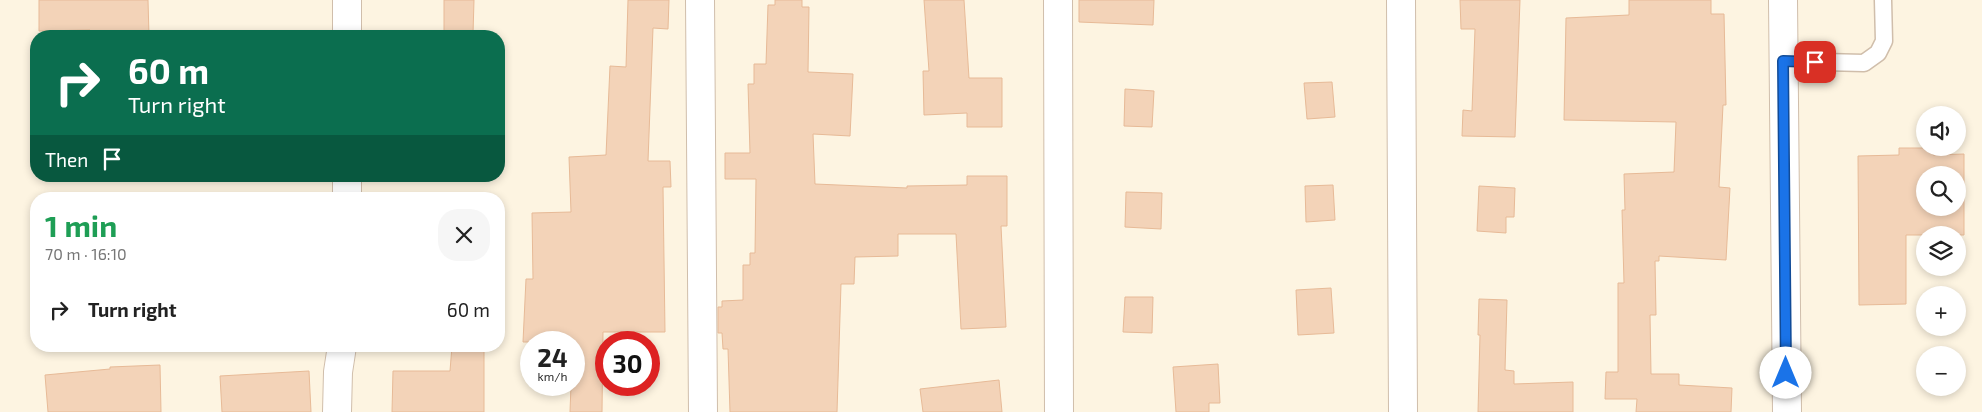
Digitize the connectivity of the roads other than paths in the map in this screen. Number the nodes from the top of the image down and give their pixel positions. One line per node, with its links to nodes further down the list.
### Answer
1 (347, 0): 7 (street)
2 (700, 0): 11 (street)
3 (1058, 0): 12 (street)
4 (1402, 0): 13 (street)
5 (1782, 0): 8 (street)
6 (1883, 0): 8 (lane)
7 (347, 30)
8 (1783, 61): 14 (street)
9 (341, 352): 10 (street)
10 (337, 412)
11 (702, 412)
12 (1059, 412)
13 (1403, 412)
14 (1787, 412)

